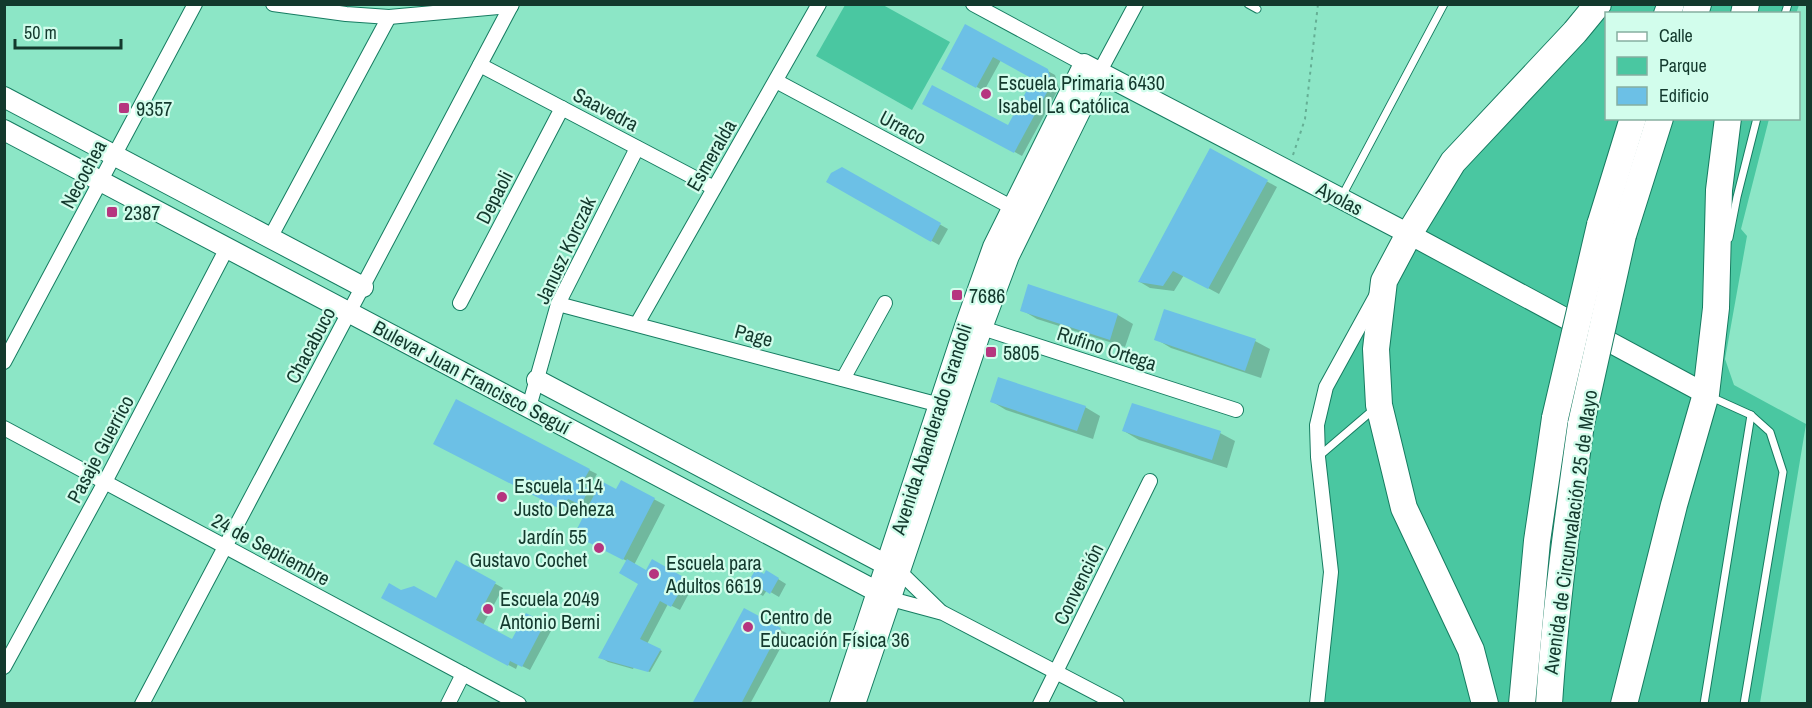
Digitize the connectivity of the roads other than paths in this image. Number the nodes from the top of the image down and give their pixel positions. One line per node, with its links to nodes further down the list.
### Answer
1 (195, 4): 24 (street, Necochea)
2 (273, 4): 10 (street)
3 (819, 4): 15 (street, Esmeralda)
4 (973, 4): 14 (street, Ayolas)
5 (1136, 4): 14 (street)
6 (1248, 4): 11 (lane)
7 (1444, 4): 27 (lane)
8 (1598, 4): 29 (highway)
9 (512, 5): 12 (street); 13 (street, Chacabuco)
10 (348, 9): 12 (street)
11 (1257, 9)
12 (389, 17): 30 (street)
13 (480, 65): 17 (street, Saavedra); 35 (street, Chacabuco)
14 (1092, 67): 27 (street, Ayolas); 28 (street, Avenida Abanderado Grandoli); 42 (street, Avenida Abanderado Grandoli)
15 (776, 81): 26 (street, Esmeralda); 28 (street, Urraco)
16 (4, 97): 24 (street)
17 (562, 108): 23 (street, Saavedra); 36 (street, Depaoli)
18 (1632, 120): 72 (highway, Avenida de Circunvalación 25 de Mayo, bridge)
19 (1659, 120): 73 (highway, Avenida de Circunvalación 25 de Mayo, bridge)
20 (1728, 120): 39 (highway)
21 (1756, 120): 32 (lane)
22 (4, 130): 25 (street, Bulevar Juan Francisco Seguí)
23 (636, 147): 26 (street, Saavedra); 38 (street, Janusz Korczak)
24 (115, 155): 25 (street, Necochea); 30 (street)
25 (101, 181): 31 (street, Bulevar Juan Francisco Seguí); 43 (street, Necochea)
26 (714, 188): 41 (street, Esmeralda)
27 (1341, 199): 29 (street, Ayolas)
28 (1013, 208): 42 (street, Avenida Abanderado Grandoli)
29 (1409, 234): 34 (highway); 46 (street, Ayolas)
30 (270, 238): 35 (street)
31 (227, 248): 40 (street, Bulevar Juan Francisco Seguí); 55 (street, Pasaje Guerrico)
32 (1727, 251)
33 (1725, 262): 39 (lane)
34 (1384, 281): 48 (highway); 53 (street)
35 (363, 287): 40 (street, Chacabuco)
36 (460, 303)
37 (885, 303): 44 (street)
38 (558, 304): 41 (street, Page); 45 (street, Janusz Korczak)
39 (1716, 308): 46 (highway)
40 (349, 312): 49 (street, Bulevar Juan Francisco Seguí); 56 (street, Chacabuco)
41 (637, 324): 44 (street, Page)
42 (974, 326): 47 (street, Avenida Abanderado Grandoli); 50 (street, Rufino Ortega); 57 (street, Avenida Abanderado Grandoli)
43 (4, 362)
44 (843, 379): 47 (street, Page)
45 (537, 380): 49 (street, Janusz Korczak); 57 (street, Bulevar Juan Francisco Seguí)
46 (1706, 394): 51 (lane); 74 (highway)
47 (939, 405): 57 (street, Avenida Abanderado Grandoli)
48 (1379, 405): 53 (lane); 71 (highway)
49 (529, 407): 58 (street, Bulevar Juan Francisco Seguí)
50 (1236, 410)
51 (1751, 415): 75 (lane); 76 (lane)
52 (4, 428): 55 (street, 24 de Septiembre)
53 (1318, 457): 70 (street)
54 (1150, 481): 61 (street, Convención)
55 (105, 482): 56 (street, 24 de Septiembre); 60 (street, Pasaje Guerrico)
56 (226, 546): 62 (street, 24 de Septiembre); 63 (street, Chacabuco)
57 (893, 569): 58 (street, Avenida Abanderado Grandoli); 59 (street, Bulevar Juan Francisco Seguí)
58 (884, 595): 59 (street, Bulevar Juan Francisco Seguí); 66 (street, Avenida Abanderado Grandoli); 67 (street, Avenida Abanderado Grandoli)
59 (943, 613): 61 (street, Bulevar Juan Francisco Seguí)
60 (4, 668)
61 (1056, 672): 68 (street, Convención); 69 (street, Bulevar Juan Francisco Seguí)
62 (463, 674): 64 (street); 65 (street, 24 de Septiembre)
63 (142, 704)
64 (448, 704)
65 (519, 704)
66 (840, 704)
67 (855, 704)
68 (1040, 704)
69 (1117, 704)
70 (1317, 704)
71 (1485, 704)
72 (1522, 704)
73 (1549, 704)
74 (1624, 704)
75 (1704, 704)
76 (1744, 704)

